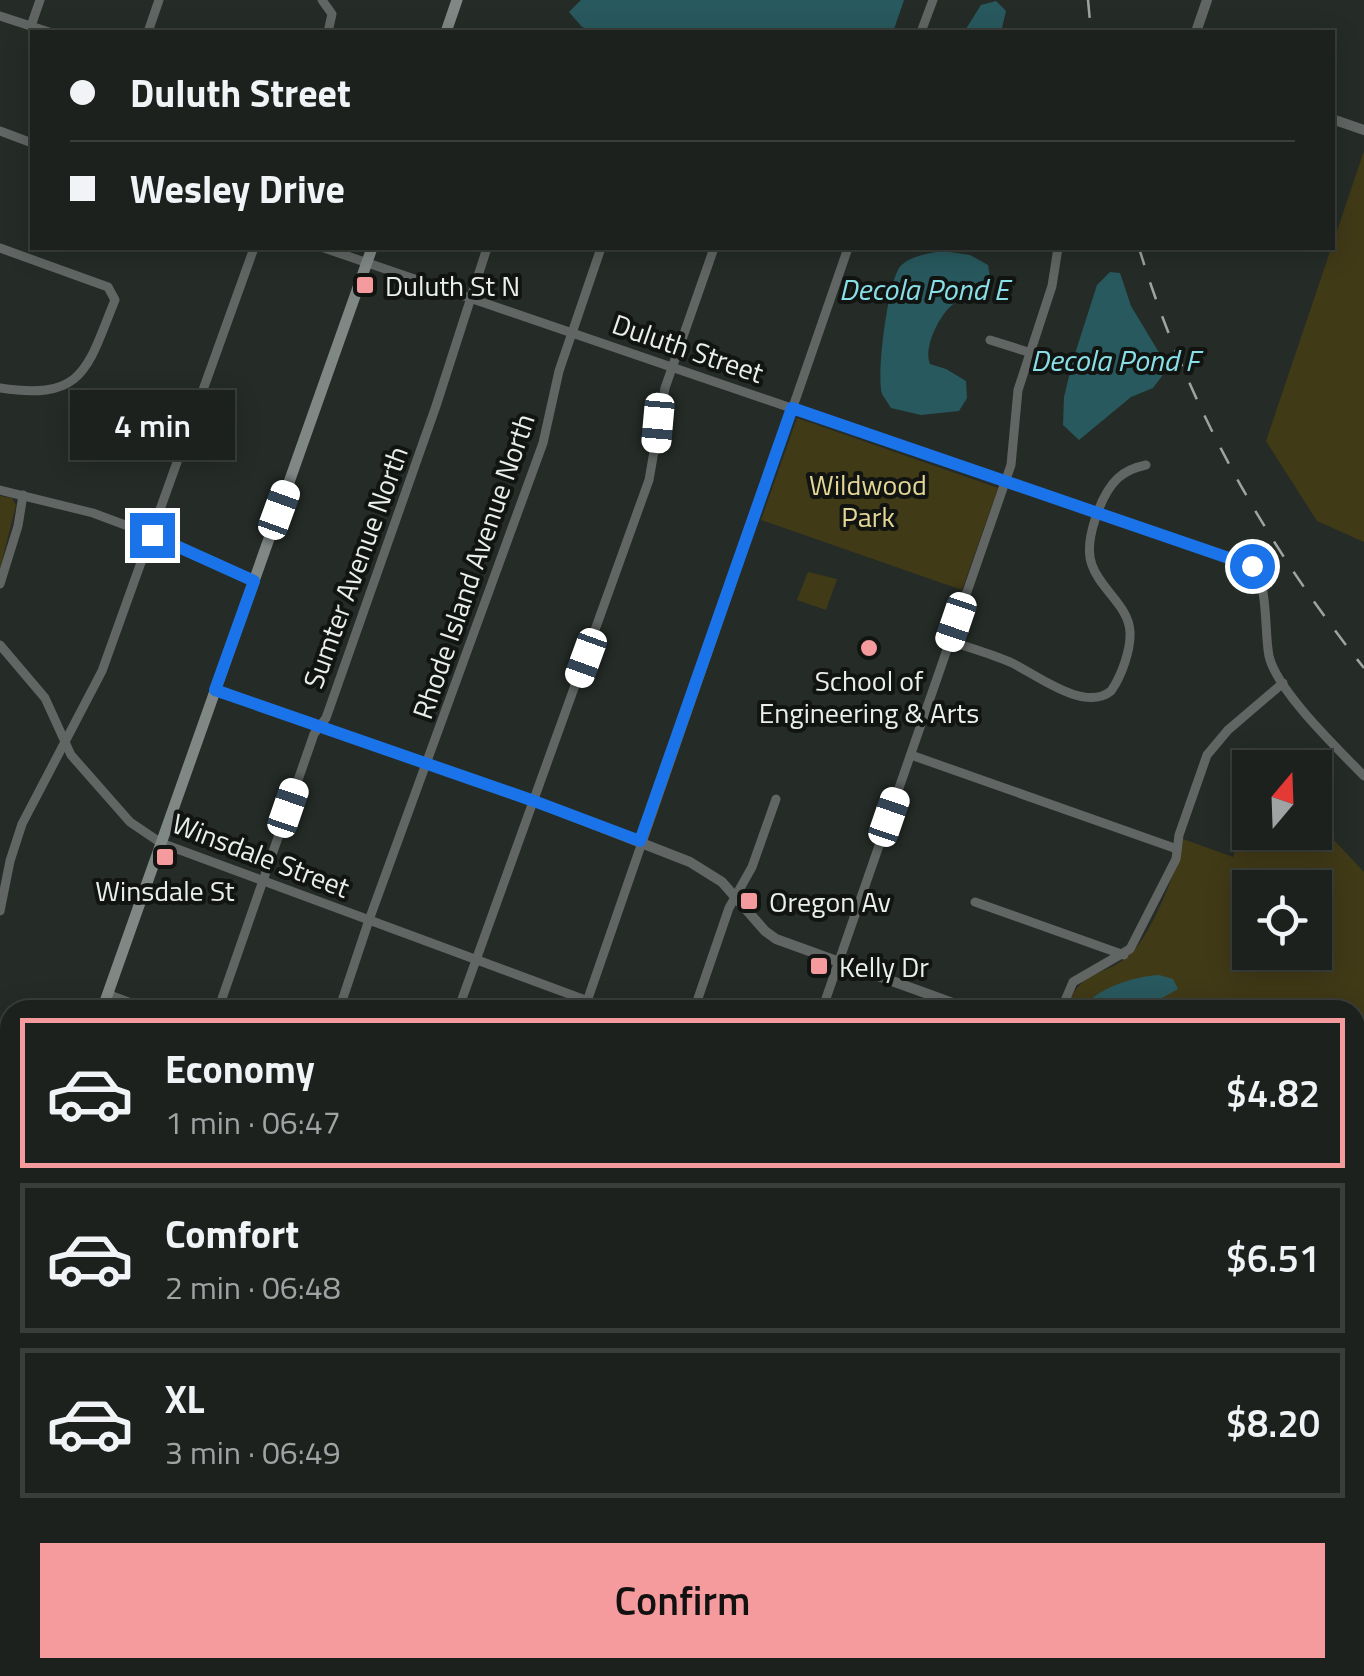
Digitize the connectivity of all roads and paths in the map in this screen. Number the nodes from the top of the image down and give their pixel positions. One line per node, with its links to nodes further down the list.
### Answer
1 (40, 0): 8 (street)
2 (160, 0): 10 (street)
3 (322, 0): 11 (street)
4 (457, 0): 12 (main road)
5 (932, 0): 13 (street)
6 (1207, 0): 14 (street)
7 (0, 16): 8 (street)
8 (30, 26): 9 (street)
9 (43, 30)
10 (149, 30)
11 (328, 30)
12 (447, 30)
13 (923, 30)
14 (1197, 30)
15 (1335, 121): 16 (street)
16 (1364, 130)
17 (0, 132): 18 (street)
18 (30, 142)
19 (0, 248): 34 (street)
20 (253, 250): 41 (street)
21 (330, 250): 28 (street, Duluth Street)
22 (371, 250): 28 (main road)
23 (486, 250): 29 (street, Sumter Avenue North)
24 (599, 250): 30 (street, Rhode Island Avenue North)
25 (713, 250): 33 (street)
26 (847, 250): 35 (street)
27 (1058, 250): 32 (street)
28 (366, 262): 29 (street, Duluth Street); 42 (main road)
29 (470, 298): 30 (street, Duluth Street); 48 (street, Sumter Avenue North)
30 (572, 332): 33 (street, Duluth Street); 51 (street, Rhode Island Avenue North)
31 (990, 340): 32 (street)
32 (1028, 352): 37 (street)
33 (673, 367): 35 (street, Duluth Street); 54 (street)
34 (0, 388)
35 (792, 408): 37 (street, Duluth Street); 55 (street)
36 (1146, 464): 40 (street)
37 (1006, 481): 40 (street, Duluth Street); 44 (street)
38 (0, 490): 39 (street)
39 (24, 495): 41 (street); 43 (street)
40 (1100, 514): 44 (street); 46 (street, Duluth Street)
41 (152, 535): 42 (street); 49 (street)
42 (254, 581): 47 (main road)
43 (0, 584)
44 (950, 641): 50 (street)
45 (0, 644): 49 (street, Winsdale Street)
46 (1282, 683): 52 (street); 57 (street)
47 (215, 690): 48 (street); 56 (main road)
48 (320, 726): 51 (street); 59 (street, Sumter Avenue North)
49 (65, 740): 56 (street, Winsdale Street); 58 (street)
50 (910, 755): 57 (street); 66 (street)
51 (427, 764): 54 (street); 63 (street, Rhode Island Avenue North)
52 (1364, 776)
53 (776, 799): 60 (street)
54 (534, 801): 55 (street); 65 (street)
55 (640, 841): 60 (street); 74 (street)
56 (161, 843): 59 (street, Winsdale Street); 67 (main road)
57 (1177, 849): 64 (street)
58 (5, 860): 62 (street)
59 (262, 881): 63 (street, Winsdale Street); 70 (street, Sumter Avenue North)
60 (735, 898): 66 (street); 75 (street)
61 (975, 902): 64 (street)
62 (0, 911)
63 (368, 920): 65 (street, Winsdale Street); 71 (street, Rhode Island Avenue North)
64 (1124, 955): 78 (street)
65 (476, 960): 72 (street); 73 (street, Winsdale Street)
66 (838, 962): 76 (street); 77 (street)
67 (107, 994): 68 (main road); 69 (street)
68 (105, 1000)
69 (123, 1000)
70 (221, 1000)
71 (342, 1000)
72 (462, 1000)
73 (572, 1000)
74 (588, 1000)
75 (698, 1000)
76 (825, 1000)
77 (935, 1000)
78 (1065, 1000)

